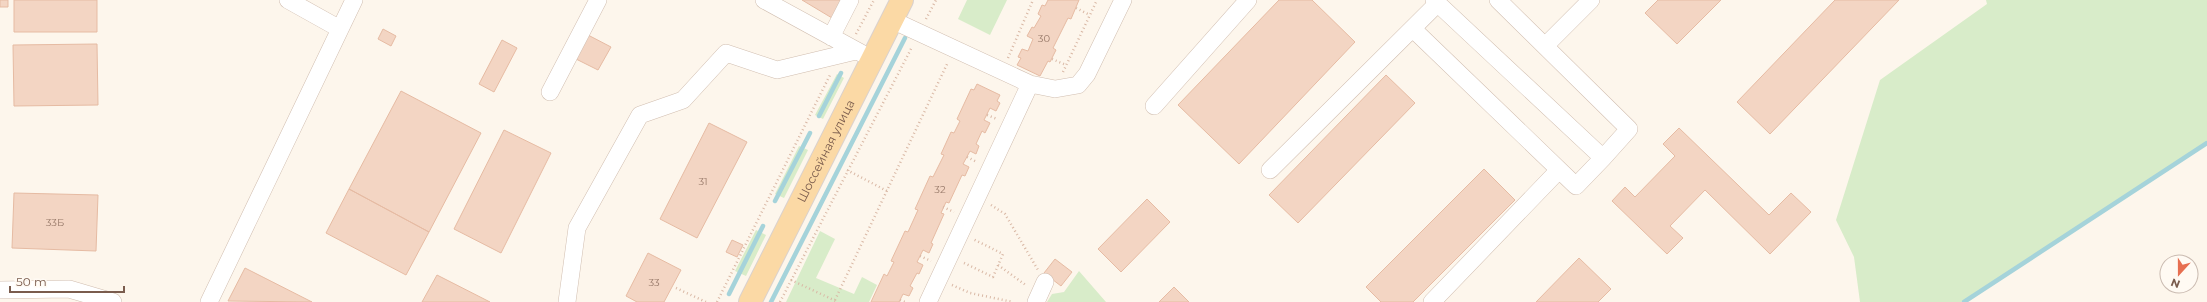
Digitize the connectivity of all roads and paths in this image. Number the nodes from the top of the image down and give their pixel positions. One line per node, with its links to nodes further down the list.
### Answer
1 (288, 0): 19 (street)
2 (354, 0): 19 (street)
3 (598, 0): 31 (street)
4 (764, 0): 22 (street)
5 (850, 0): 22 (street)
6 (874, 0): 25 (path)
7 (902, 0): 18 (main road, Шоссейная улица)
8 (936, 0): 21 (path)
9 (1033, 0): 28 (path)
10 (1097, 0): 17 (path)
11 (1123, 0): 30 (street)
12 (1248, 0): 32 (street)
13 (1498, 0): 23 (street)
14 (1591, 0): 23 (street)
15 (1436, 2): 20 (street); 33 (street)
16 (1076, 8): 17 (path)
17 (1090, 15): 27 (path)
18 (892, 20): 21 (street); 25 (main road, Шоссейная улица)
19 (340, 29): 50 (street)
20 (1413, 29): 35 (street); 36 (street)
21 (920, 33): 24 (street); 34 (path)
22 (831, 37): 25 (street)
23 (1545, 46): 33 (street)
24 (954, 50): 28 (street); 37 (path)
25 (854, 52): 51 (street); 53 (path); 54 (main road, Шоссейная улица)
26 (1052, 59): 27 (path)
27 (1066, 66): 30 (path)
28 (1002, 71): 29 (street)
29 (1030, 84): 30 (street); 38 (street)
30 (1055, 88)
31 (550, 92)
32 (1154, 106)
33 (1602, 158): 36 (street)
34 (847, 170): 37 (path); 43 (path)
35 (1270, 170)
36 (1560, 170): 59 (street)
37 (887, 191): 48 (path)
38 (978, 195): 39 (street); 46 (path)
39 (960, 233): 40 (street); 41 (path)
40 (949, 257): 41 (path); 42 (street)
41 (998, 265): 46 (path)
42 (938, 279): 57 (street); 58 (path)
43 (791, 280): 48 (path); 55 (path)
44 (676, 288): 52 (path)
45 (0, 290): 49 (street)
46 (1040, 293)
47 (900, 300): 56 (path)
48 (837, 301)
49 (113, 302)
50 (209, 302)
51 (567, 302)
52 (706, 302)
53 (718, 302)
54 (750, 302)
55 (780, 302)
56 (905, 302)
57 (928, 302)
58 (1013, 302)
59 (1432, 302)

